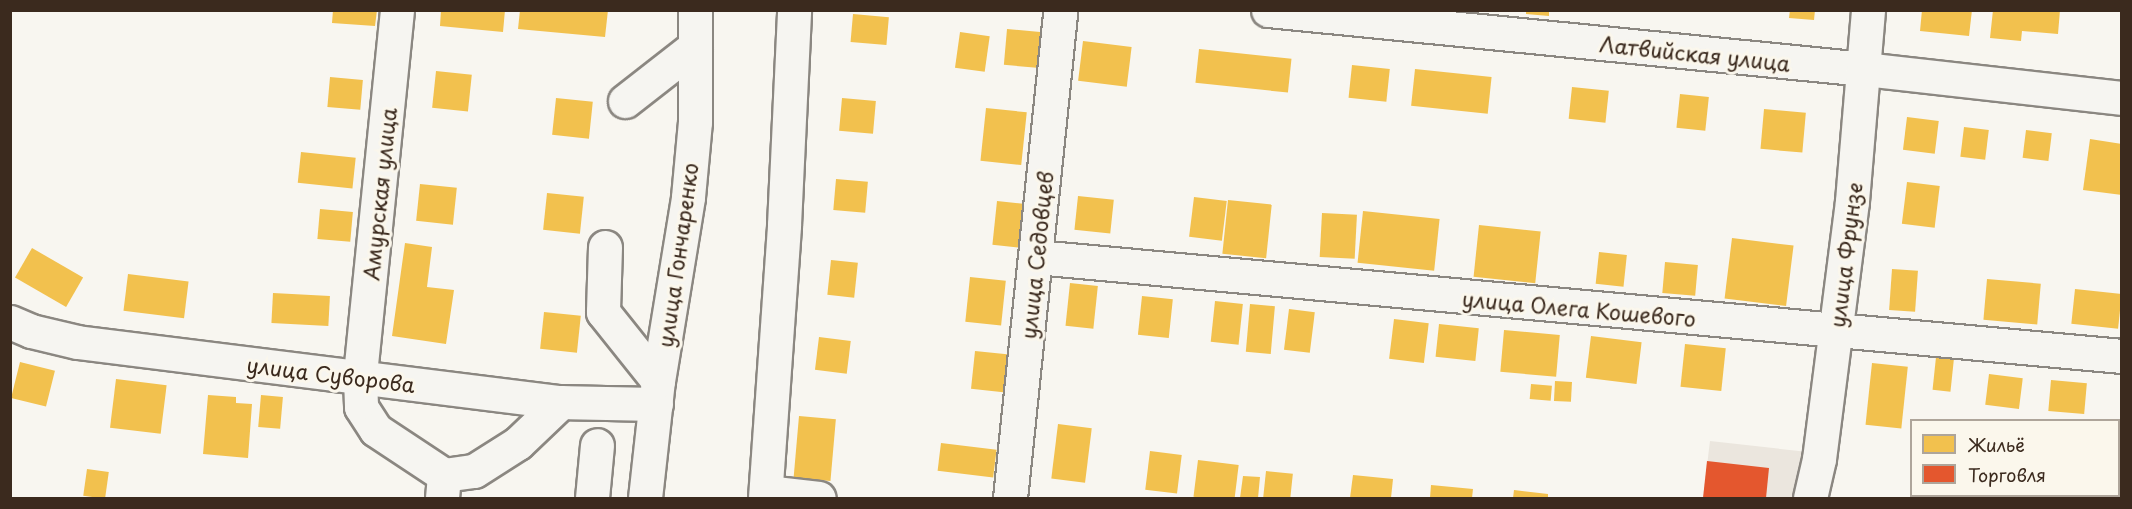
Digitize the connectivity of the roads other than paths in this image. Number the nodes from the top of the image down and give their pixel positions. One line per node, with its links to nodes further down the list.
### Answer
1 (397, 10): 17 (street, Амурская улица)
2 (694, 10): 8 (street, улица Гончаренко)
3 (794, 10): 22 (street)
4 (1060, 10): 13 (street, улица Седовцев)
5 (1268, 10): 7 (street, Латвийская улица)
6 (1868, 10): 9 (street, улица Фрунзе)
7 (1443, 19): 9 (street, Латвийская улица)
8 (694, 47): 11 (street); 18 (street, улица Гончаренко)
9 (1864, 69): 10 (street, Латвийская улица); 15 (street, улица Фрунзе)
10 (2121, 98)
11 (625, 101)
12 (605, 247): 18 (street)
13 (1036, 257): 15 (street, улица Олега Кошевого); 26 (street, улица Седовцев)
14 (10, 322): 17 (street, улица Суворова)
15 (1836, 331): 16 (street, улица Олега Кошевого); 27 (street, улица Фрунзе)
16 (2121, 356)
17 (360, 377): 19 (street, улица Суворова); 21 (street, Амурская улица)
18 (657, 392): 19 (street, улица Суворова); 24 (street, улица Гончаренко)
19 (561, 402): 21 (street)
20 (597, 445): 23 (street)
21 (443, 487)
22 (765, 495): 25 (street)
23 (592, 498)
24 (645, 498)
25 (819, 498)
26 (1010, 498)
27 (1810, 498)

